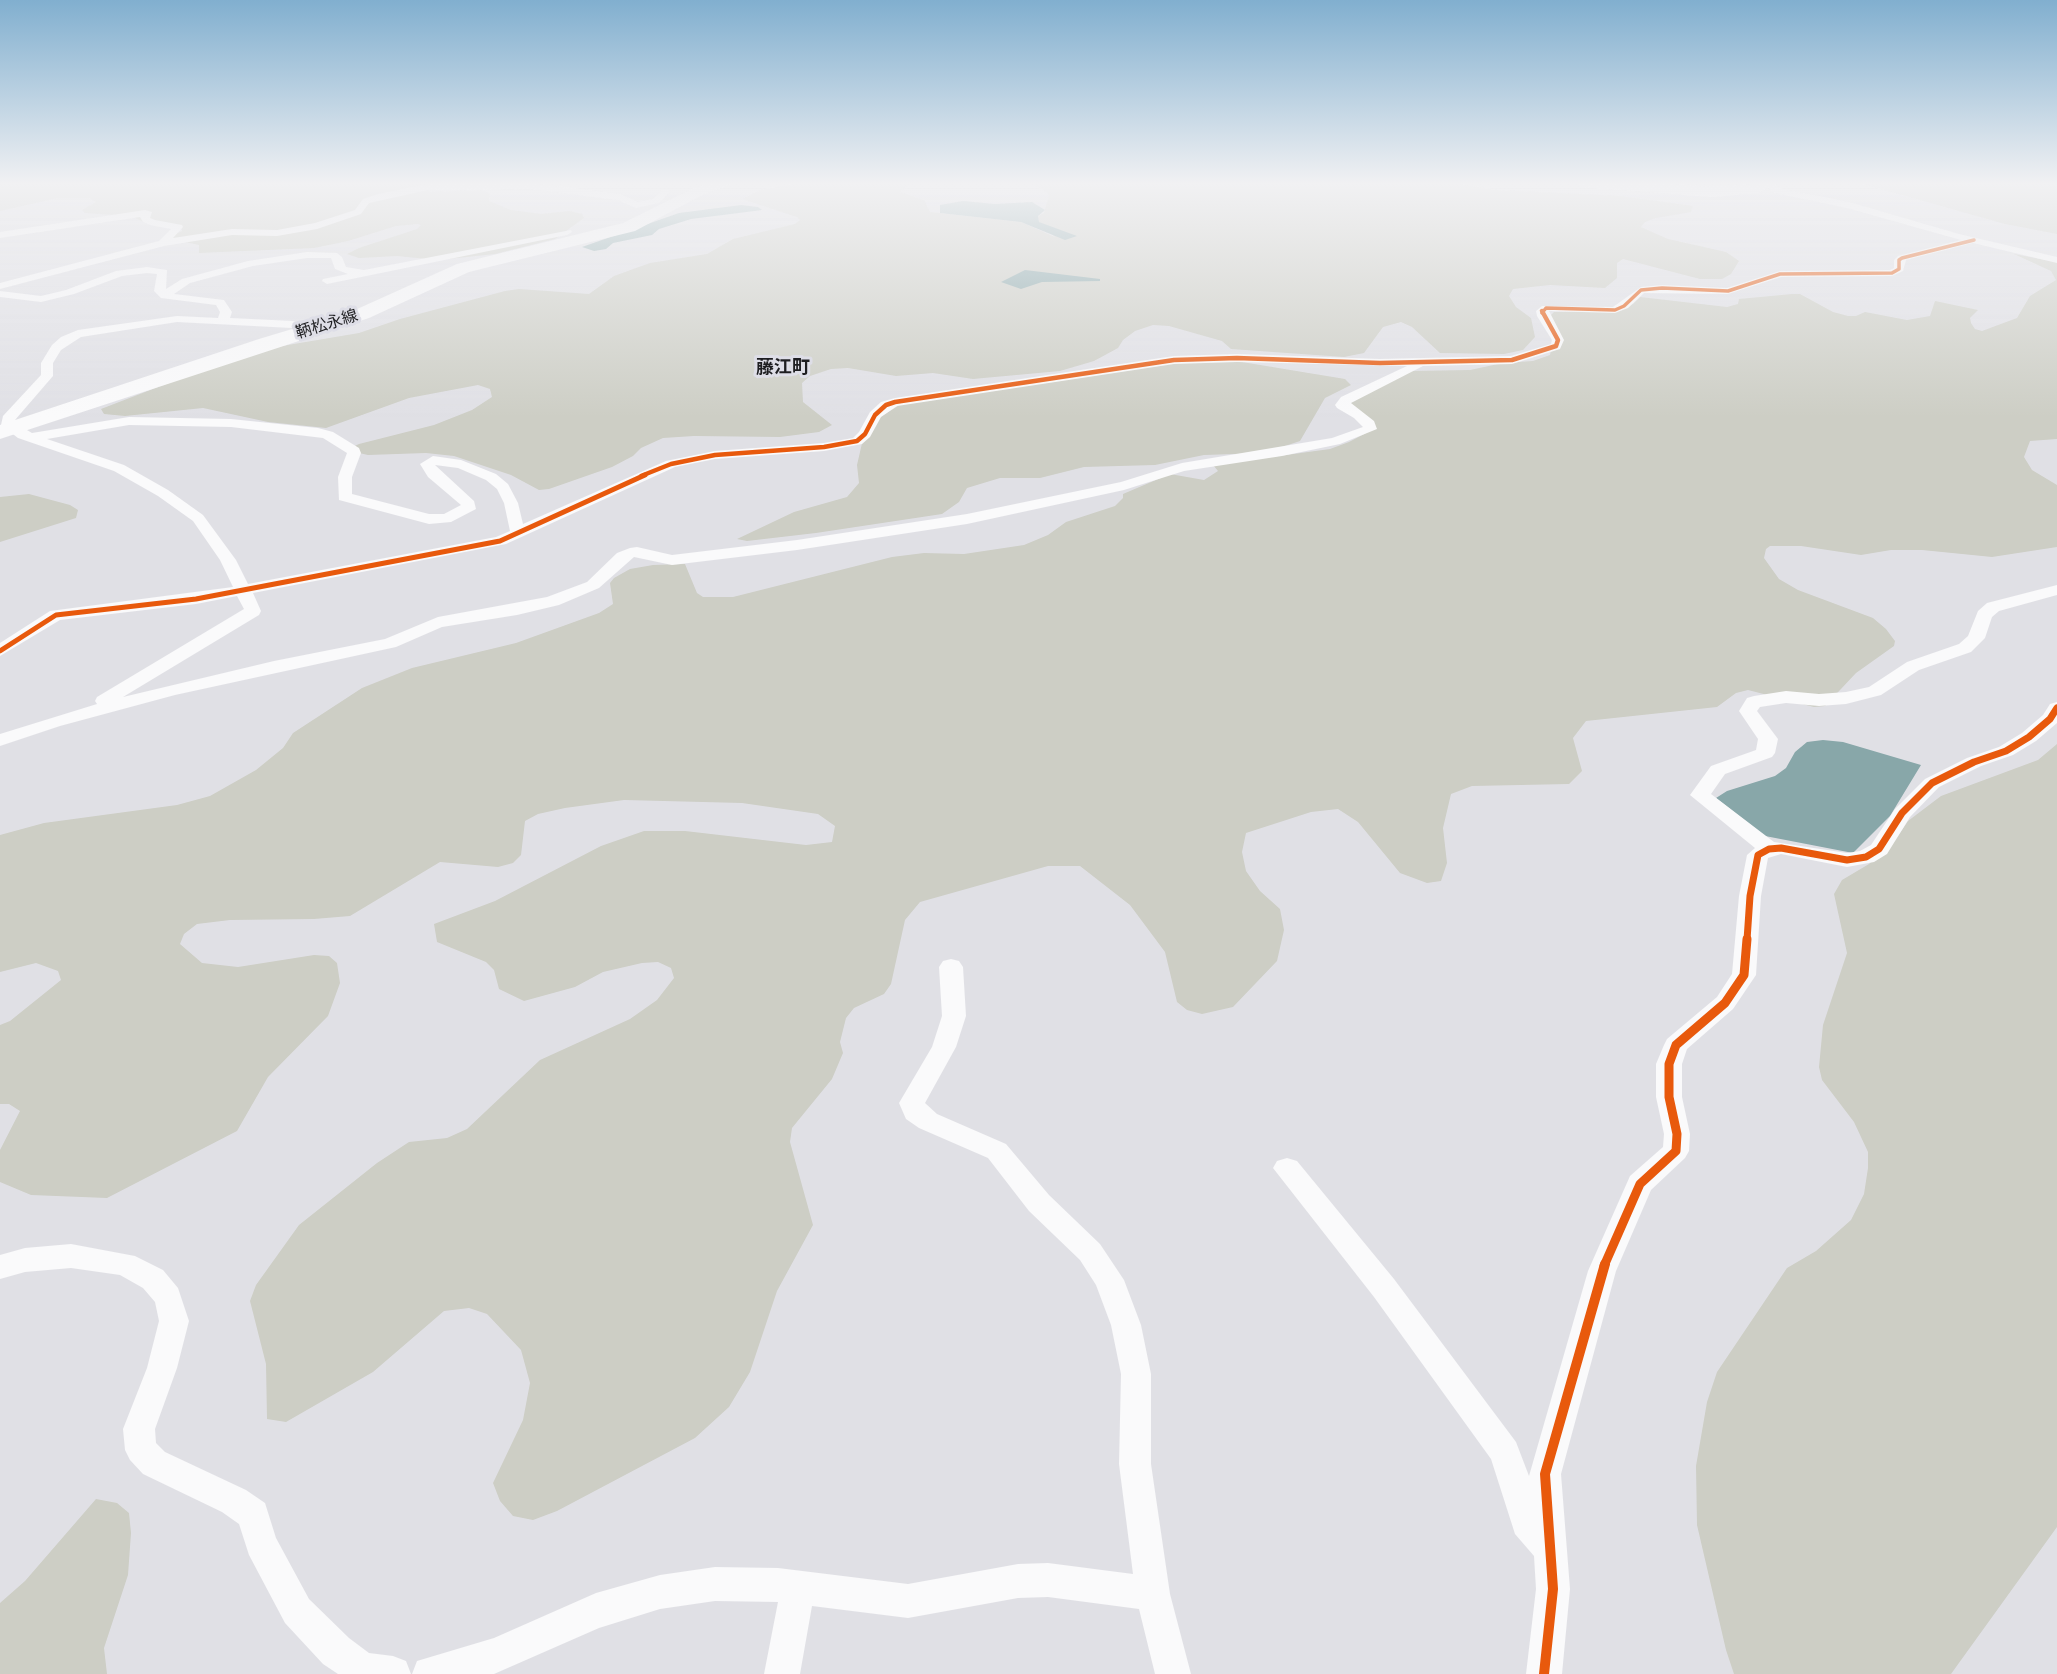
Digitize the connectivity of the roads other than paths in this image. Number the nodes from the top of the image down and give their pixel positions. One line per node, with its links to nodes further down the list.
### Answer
1 (98, 260): 9 (street)
2 (275, 260): 11 (street)
3 (338, 260): 7 (street)
4 (427, 260): 7 (street)
5 (495, 260): 13 (main road, 鞆松永線)
6 (1899, 260): 14 (street)
7 (368, 272): 8 (street)
8 (327, 281)
9 (0, 286)
10 (0, 294): 11 (street)
11 (165, 296): 12 (street)
12 (222, 323): 13 (street); 15 (street)
13 (310, 331): 15 (main road, 鞆松永線)
14 (1425, 363): 17 (street); 22 (street)
15 (5, 430): 16 (street)
16 (31, 437): 17 (street); 18 (street)
17 (518, 534): 18 (street)
18 (244, 591): 20 (street); 22 (street)
19 (2056, 591): 24 (street)
20 (0, 651)
21 (2057, 708): 24 (street)
22 (85, 713): 23 (street)
23 (0, 740)
24 (1769, 849): 28 (street)
25 (951, 967): 30 (street)
26 (1287, 1168): 28 (street)
27 (0, 1267): 31 (street)
28 (1550, 1549): 35 (street)
29 (798, 1587): 30 (street); 32 (street); 33 (street)
30 (1153, 1594): 34 (street)
31 (393, 1674)
32 (439, 1674)
33 (782, 1674)
34 (1174, 1674)
35 (1544, 1674)

